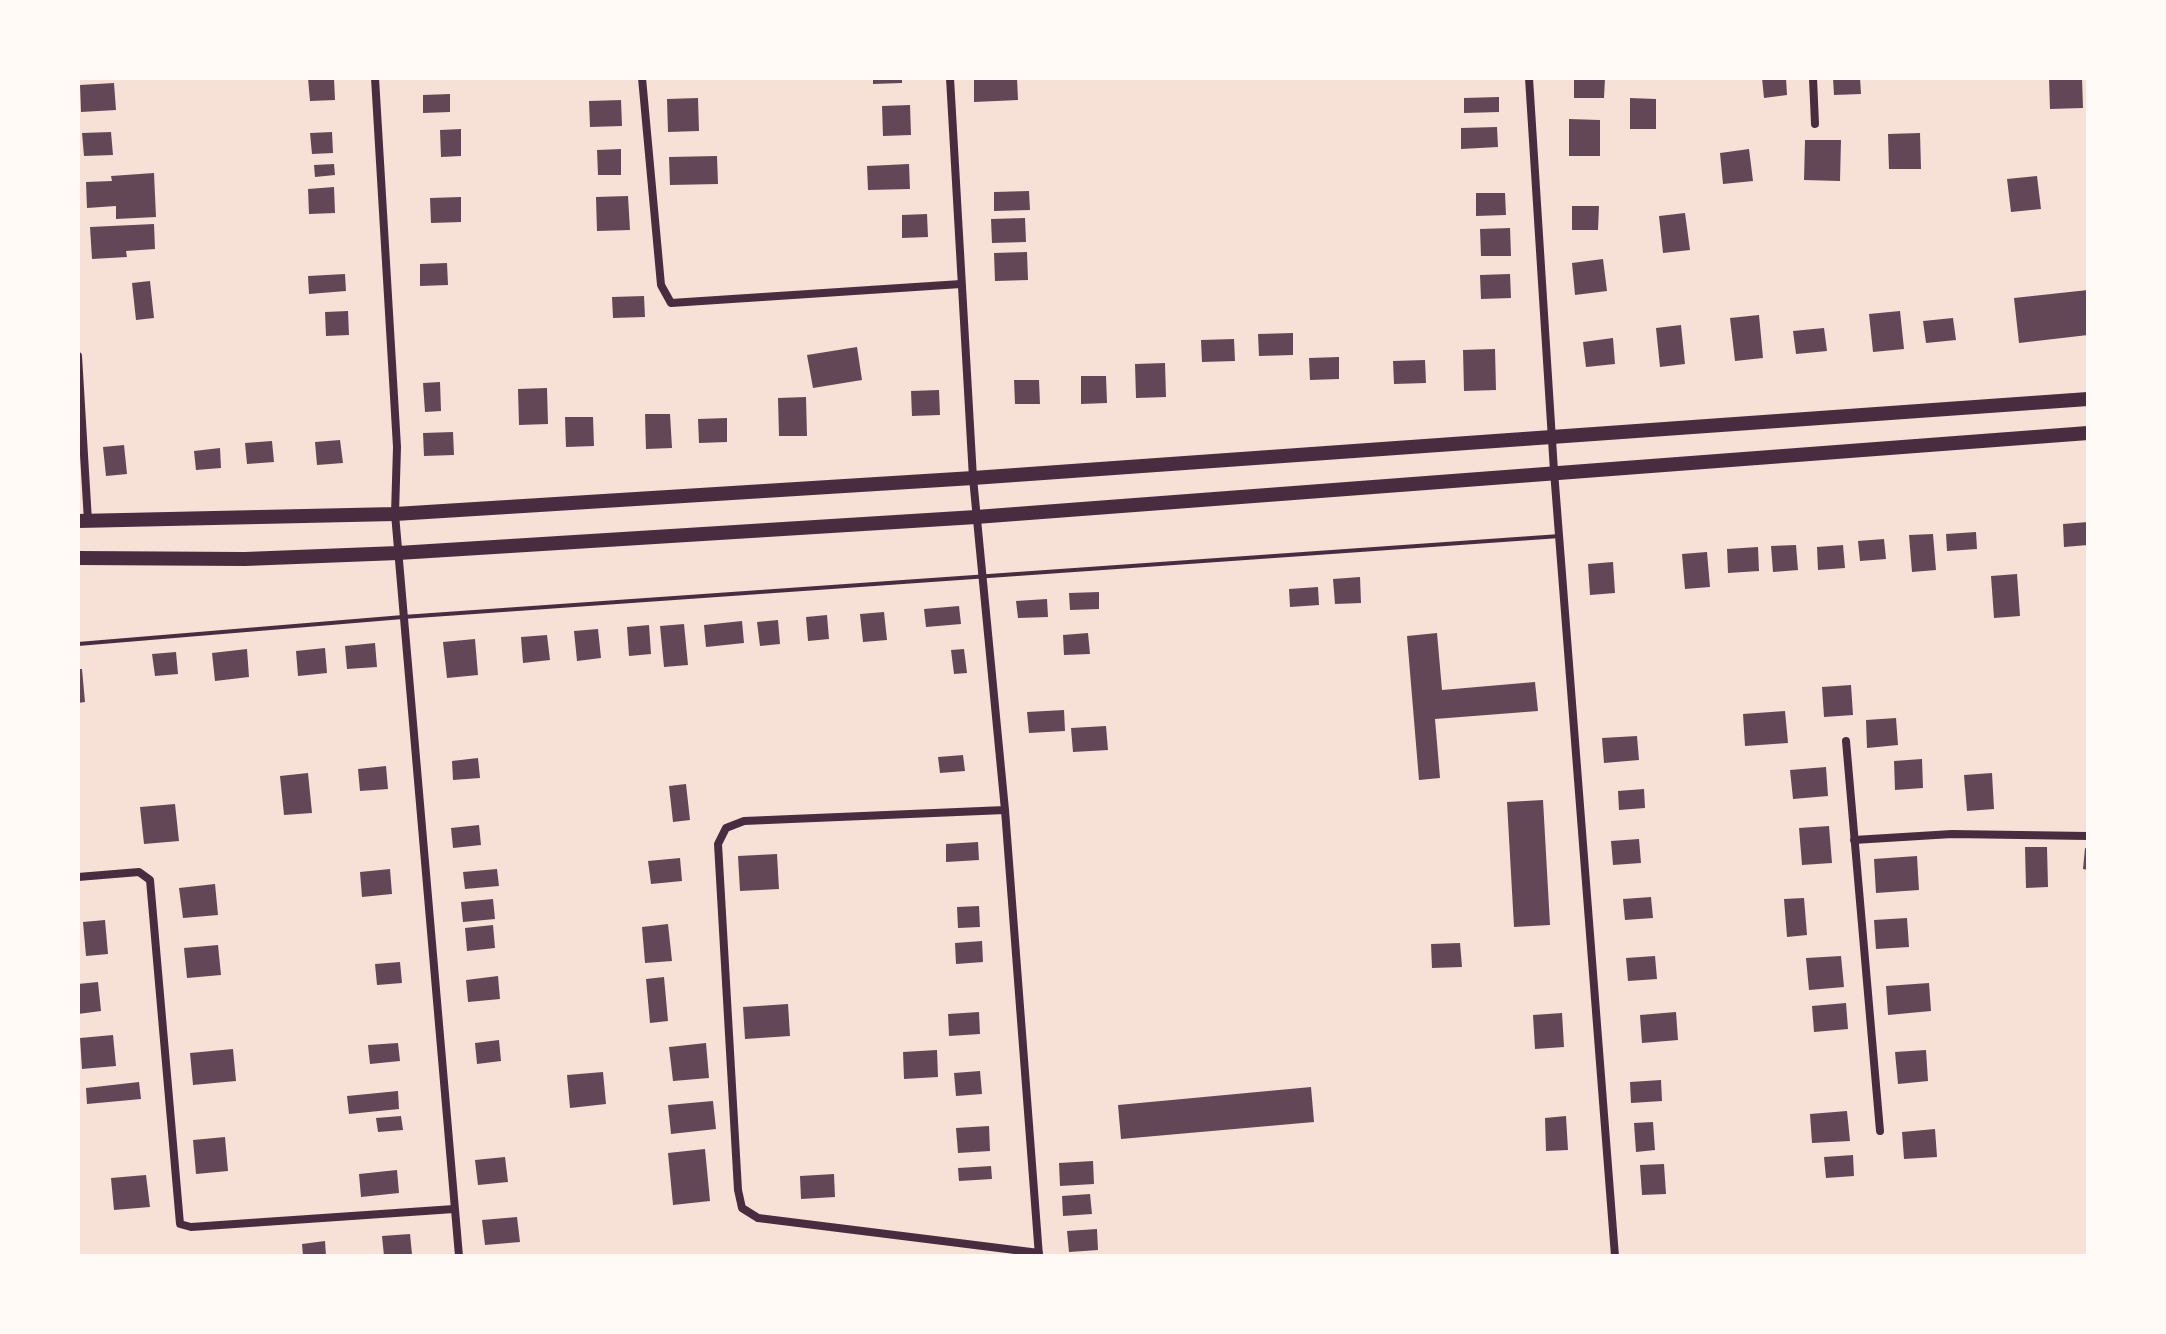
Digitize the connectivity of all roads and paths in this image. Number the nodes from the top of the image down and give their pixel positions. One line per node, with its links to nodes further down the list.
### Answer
1 (375, 78): 14 (street)
2 (642, 78): 7 (street)
3 (950, 78): 7 (street)
4 (1529, 78): 11 (street)
5 (1813, 78): 6 (street)
6 (1815, 124)
7 (961, 284): 13 (street)
8 (78, 356): 16 (street)
9 (2088, 399): 11 (main road)
10 (2088, 433): 12 (main road)
11 (1552, 435): 12 (street); 13 (main road)
12 (1554, 471): 15 (main road); 17 (street)
13 (973, 478): 14 (main road); 15 (street)
14 (395, 514): 16 (main road); 18 (street)
15 (976, 517): 18 (main road); 20 (street)
16 (83, 521)
17 (1560, 536): 20 (lane); 32 (street)
18 (398, 553): 19 (main road); 21 (street)
19 (78, 558)
20 (983, 579): 21 (lane); 24 (street)
21 (403, 617): 22 (lane); 29 (street)
22 (78, 644)
23 (1846, 741): 26 (street)
24 (1005, 810): 30 (street); 30 (street)
25 (2088, 836): 26 (street)
26 (1854, 840): 28 (street)
27 (78, 877): 29 (street)
28 (1880, 1131)
29 (454, 1209): 31 (street)
30 (1039, 1255)
31 (459, 1256)
32 (1615, 1256)

